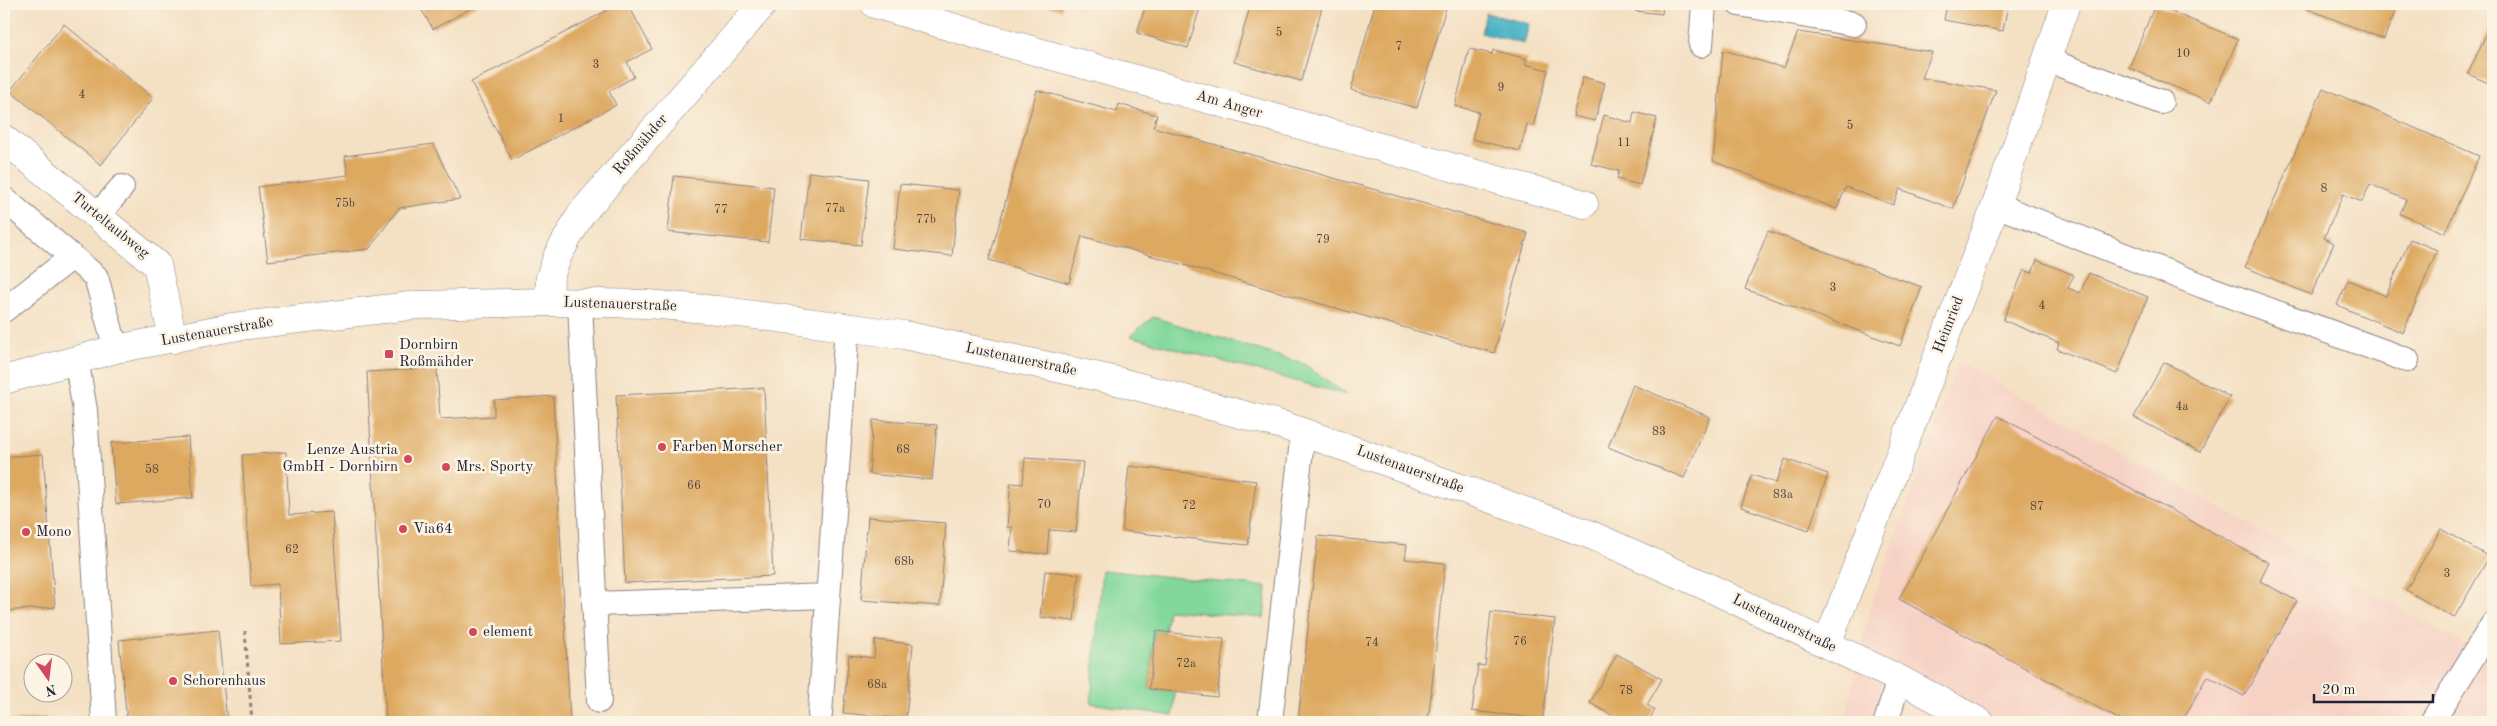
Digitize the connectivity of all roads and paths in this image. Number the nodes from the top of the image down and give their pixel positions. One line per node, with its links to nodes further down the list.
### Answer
1 (763, 4): 17 (main road, Roßmähder)
2 (875, 4): 13 (main road, Am Anger)
3 (1704, 4): 7 (lane)
4 (1739, 4): 6 (lane)
5 (2066, 4): 8 (main road, Heimried)
6 (1854, 24)
7 (1701, 45)
8 (2047, 60): 9 (lane); 14 (main road, Heimried)
9 (2162, 102)
10 (4, 139): 15 (main road, Turteltaubweg)
11 (122, 187): 15 (lane)
12 (4, 199): 16 (lane)
13 (1584, 204)
14 (1996, 205): 24 (lane); 31 (main road, Heimried)
15 (97, 216): 21 (main road, Turteltaubweg)
16 (71, 258): 19 (lane); 22 (lane)
17 (549, 302): 18 (main road, Lustenauerstraße); 21 (main road, Lustenauerstraße)
18 (580, 303): 20 (main road, Lustenauerstraße); 28 (lane)
19 (4, 310)
20 (847, 326): 26 (main road, Lustenauerstraße); 27 (lane)
21 (173, 339): 22 (main road, Lustenauerstraße)
22 (116, 349): 23 (main road, Lustenauerstraße)
23 (76, 359): 25 (main road, Lustenauerstraße); 35 (lane)
24 (2407, 360)
25 (4, 380)
26 (1303, 432): 31 (main road, Lustenauerstraße); 37 (lane)
27 (828, 596): 28 (lane); 34 (lane)
28 (594, 604): 33 (lane)
29 (2493, 624): 40 (lane)
30 (245, 630): 36 (path)
31 (1827, 644): 32 (main road, Lustenauerstraße)
32 (1899, 679): 38 (lane); 39 (main road, Lustenauerstraße)
33 (599, 701)
34 (820, 714)
35 (104, 722)
36 (252, 722)
37 (1270, 722)
38 (1886, 722)
39 (1980, 722)
40 (2432, 722)

